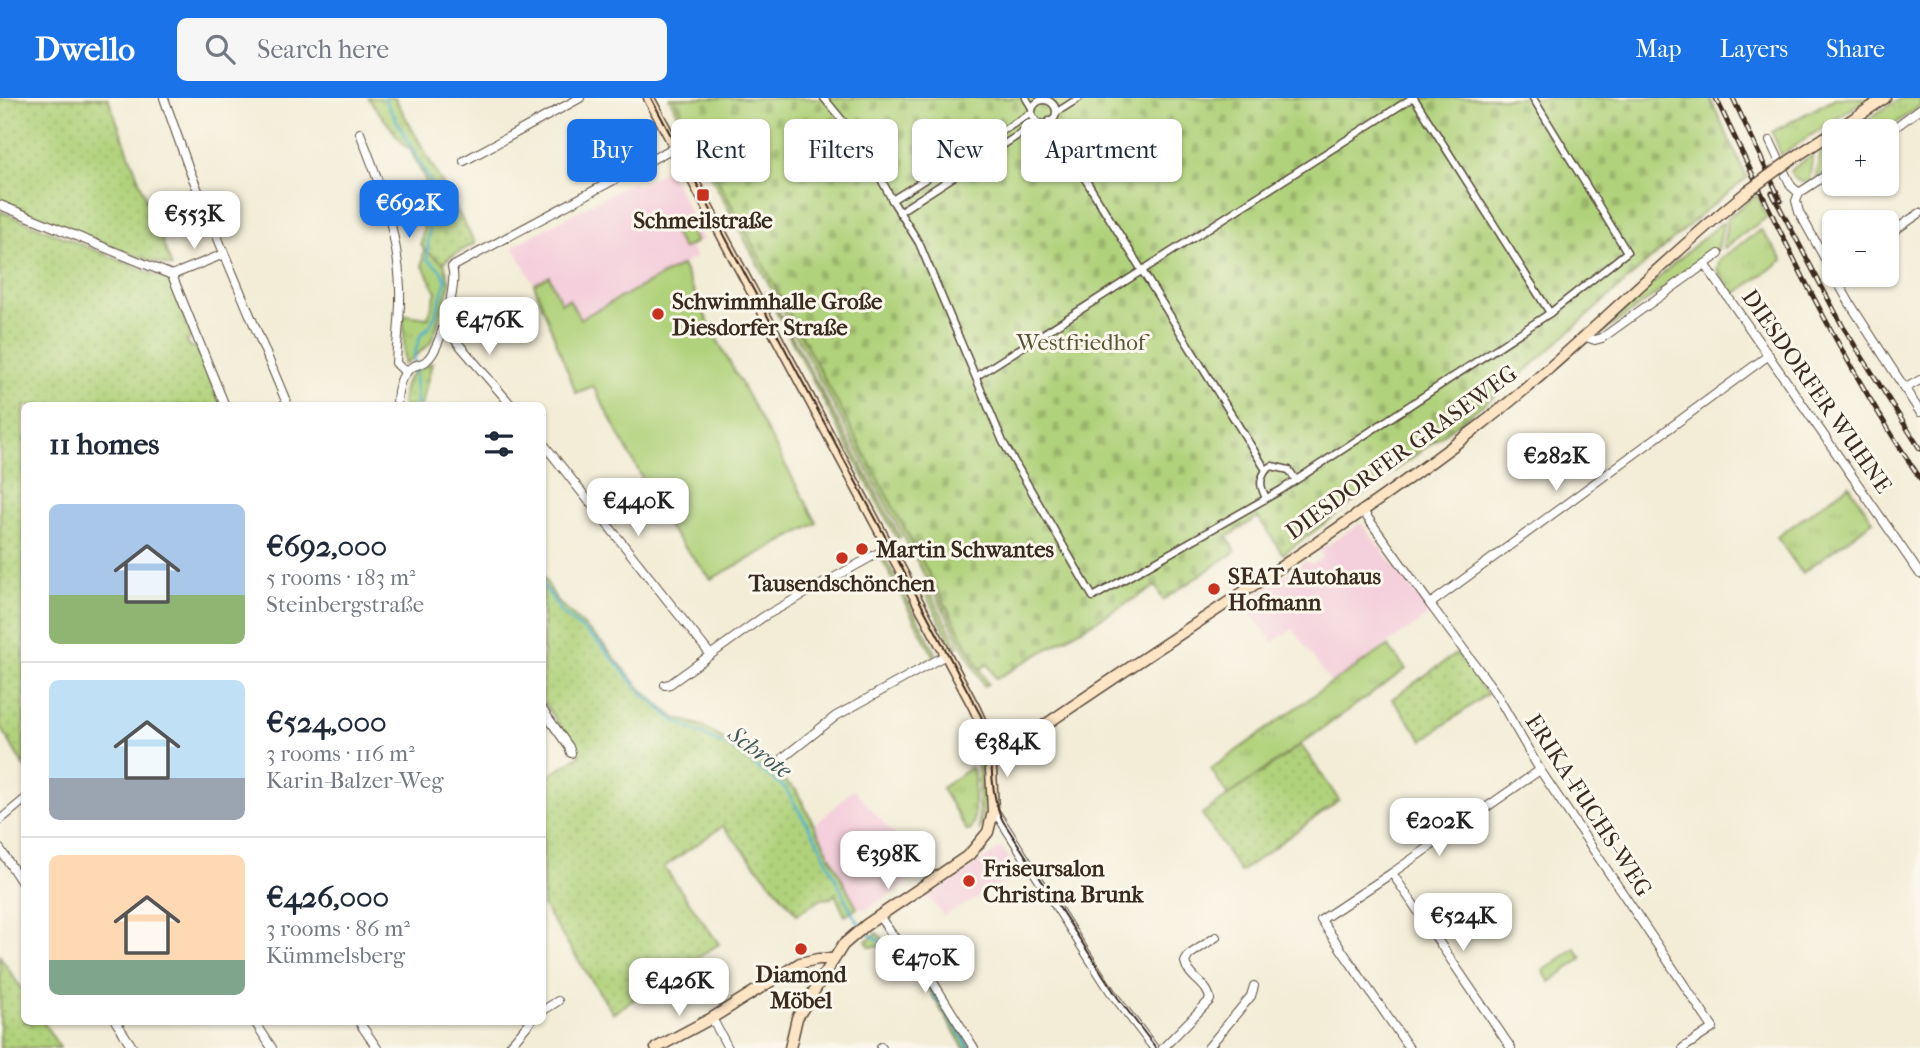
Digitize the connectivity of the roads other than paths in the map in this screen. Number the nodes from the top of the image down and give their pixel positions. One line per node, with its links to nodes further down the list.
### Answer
1 (164, 98): 33 (street)
2 (580, 98): 22 (street)
3 (649, 98): 19 (main road)
4 (824, 98): 27 (street)
5 (1026, 98): 12 (street)
6 (1079, 98): 13 (street)
7 (1413, 98): 36 (street); 39 (street)
8 (1534, 98): 39 (street)
9 (1885, 98): 41 (main road, DIESDORFER GRASEWEG, bridge)
10 (1047, 99): 12 (street); 13 (street)
11 (1920, 109): 16 (street)
12 (1031, 111): 14 (street); 27 (street)
13 (1057, 112): 15 (street)
14 (1033, 119)
15 (1051, 119)
16 (1899, 124)
17 (360, 133): 43 (street)
18 (1021, 133): 29 (street)
19 (671, 139)
20 (1770, 141): 26 (street)
21 (671, 149): 40 (street)
22 (464, 161)
23 (1822, 178): 26 (street)
24 (694, 182): 57 (main road)
25 (1087, 182): 36 (street)
26 (1798, 193): 32 (street)
27 (892, 200): 29 (street)
28 (0, 205): 37 (street)
29 (899, 212): 44 (street)
30 (1920, 214): 31 (street)
31 (1899, 228)
32 (1822, 251)
33 (224, 254): 37 (street); 48 (street)
34 (1719, 254): 35 (street, DIESDORFER GRASEWEG)
35 (1705, 264): 41 (street, DIESDORFER GRASEWEG); 42 (street, DIESDORFER WUHNE)
36 (1141, 270): 44 (street); 53 (street)
37 (172, 275): 47 (street)
38 (1843, 287): 46 (street)
39 (1550, 313): 54 (street)
40 (444, 327): 43 (street); 50 (street)
41 (1586, 337): 56 (main road, DIESDORFER GRASEWEG)
42 (1769, 355): 58 (street, DIESDORFER WUHNE); 59 (street)
43 (409, 370): 49 (street)
44 (977, 376): 55 (street)
45 (1920, 380): 46 (street)
46 (1904, 390): 51 (street)
47 (223, 402)
48 (286, 402)
49 (397, 402)
50 (509, 402)
51 (1920, 412)
52 (546, 447): 60 (street)
53 (1266, 470): 54 (street); 55 (street)
54 (1296, 480): 55 (street)
55 (1266, 498)
56 (1362, 510): 59 (street, ERIKA-FUCHS-WEG); 65 (main road, DIESDORFER GRASEWEG)
57 (889, 547): 60 (street); 61 (main road)
58 (1920, 574)
59 (1430, 604): 67 (street, ERIKA-FUCHS-WEG)
60 (710, 654): 62 (street)
61 (946, 655): 65 (main road); 66 (street)
62 (665, 685)
63 (546, 714): 64 (street)
64 (571, 753)
65 (990, 754): 69 (main road)
66 (784, 757)
67 (1539, 770): 72 (street); 98 (street, ERIKA-FUCHS-WEG)
68 (21, 802): 70 (street)
69 (993, 807): 74 (main road); 93 (street)
70 (0, 820)
71 (0, 849): 73 (street)
72 (1392, 873): 96 (street); 97 (street)
73 (21, 881)
74 (879, 916): 76 (main road); 92 (street)
75 (1216, 937): 94 (street)
76 (832, 959): 80 (main road); 91 (main road)
77 (1254, 986): 95 (street)
78 (558, 1001): 79 (street)
79 (546, 1008)
80 (712, 1018): 89 (main road); 90 (street)
81 (118, 1025): 85 (street)
82 (257, 1025): 86 (street)
83 (361, 1025): 87 (street)
84 (527, 1025): 88 (street)
85 (133, 1048)
86 (272, 1048)
87 (377, 1048)
88 (508, 1048)
89 (656, 1048)
90 (728, 1048)
91 (790, 1048)
92 (974, 1048)
93 (1154, 1048)
94 (1163, 1048)
95 (1208, 1048)
96 (1409, 1048)
97 (1511, 1048)
98 (1683, 1048)

